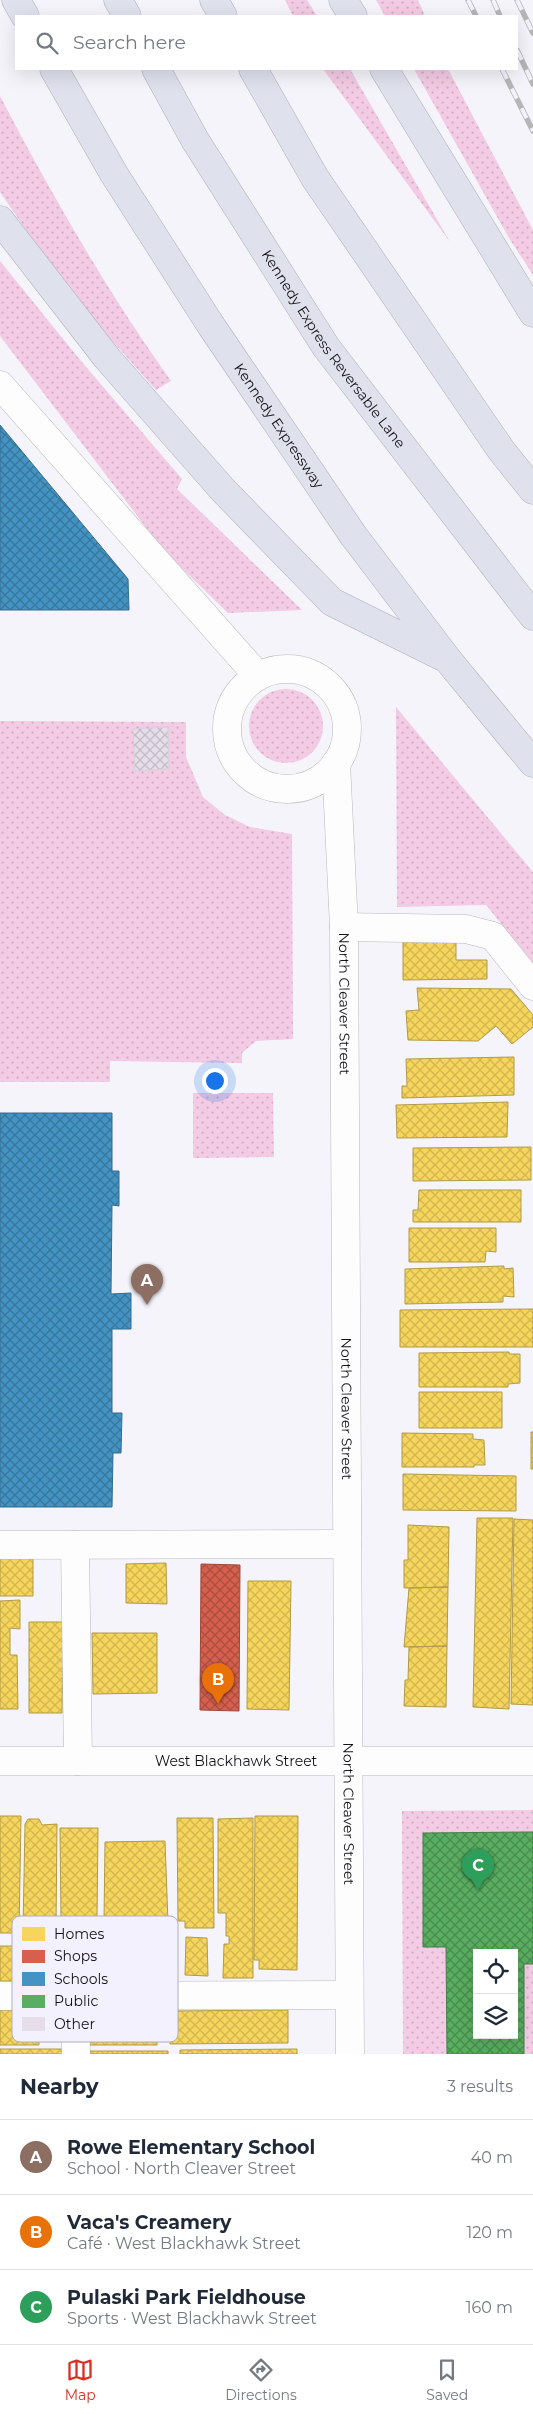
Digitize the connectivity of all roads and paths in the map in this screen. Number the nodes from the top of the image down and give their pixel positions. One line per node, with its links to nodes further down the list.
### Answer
1 (16, 0): 5 (highway)
2 (118, 0): 6 (highway)
3 (214, 0): 7 (highway)
4 (343, 0): 8 (highway)
5 (24, 15)
6 (126, 15)
7 (222, 15)
8 (352, 15)
9 (55, 70): 18 (highway, Kennedy Expressway)
10 (157, 70): 17 (highway, Kennedy Express Reversable Lane)
11 (254, 70): 16 (highway)
12 (385, 70): 14 (highway)
13 (0, 220): 18 (highway)
14 (533, 313)
15 (0, 385): 19 (street)
16 (533, 490)
17 (533, 616)
18 (448, 660): 20 (highway, Kennedy Expressway)
19 (258, 676): 21 (street, North Cleaver Street); 21 (street, North Cleaver Street)
20 (533, 762)
21 (336, 764): 22 (street, North Cleaver Street)
22 (344, 927): 23 (street); 24 (street, North Cleaver Street)
23 (533, 986)
24 (347, 1544): 26 (street); 29 (street, North Cleaver Street)
25 (0, 1545): 26 (street)
26 (75, 1545): 28 (street)
27 (0, 1761): 28 (street, West Blackhawk Street)
28 (78, 1761): 29 (street, West Blackhawk Street)
29 (348, 1761): 30 (street, West Blackhawk Street); 32 (street, North Cleaver Street)
30 (533, 1761)
31 (178, 1996): 32 (street)
32 (349, 1996): 33 (street, North Cleaver Street)
33 (350, 2054)

